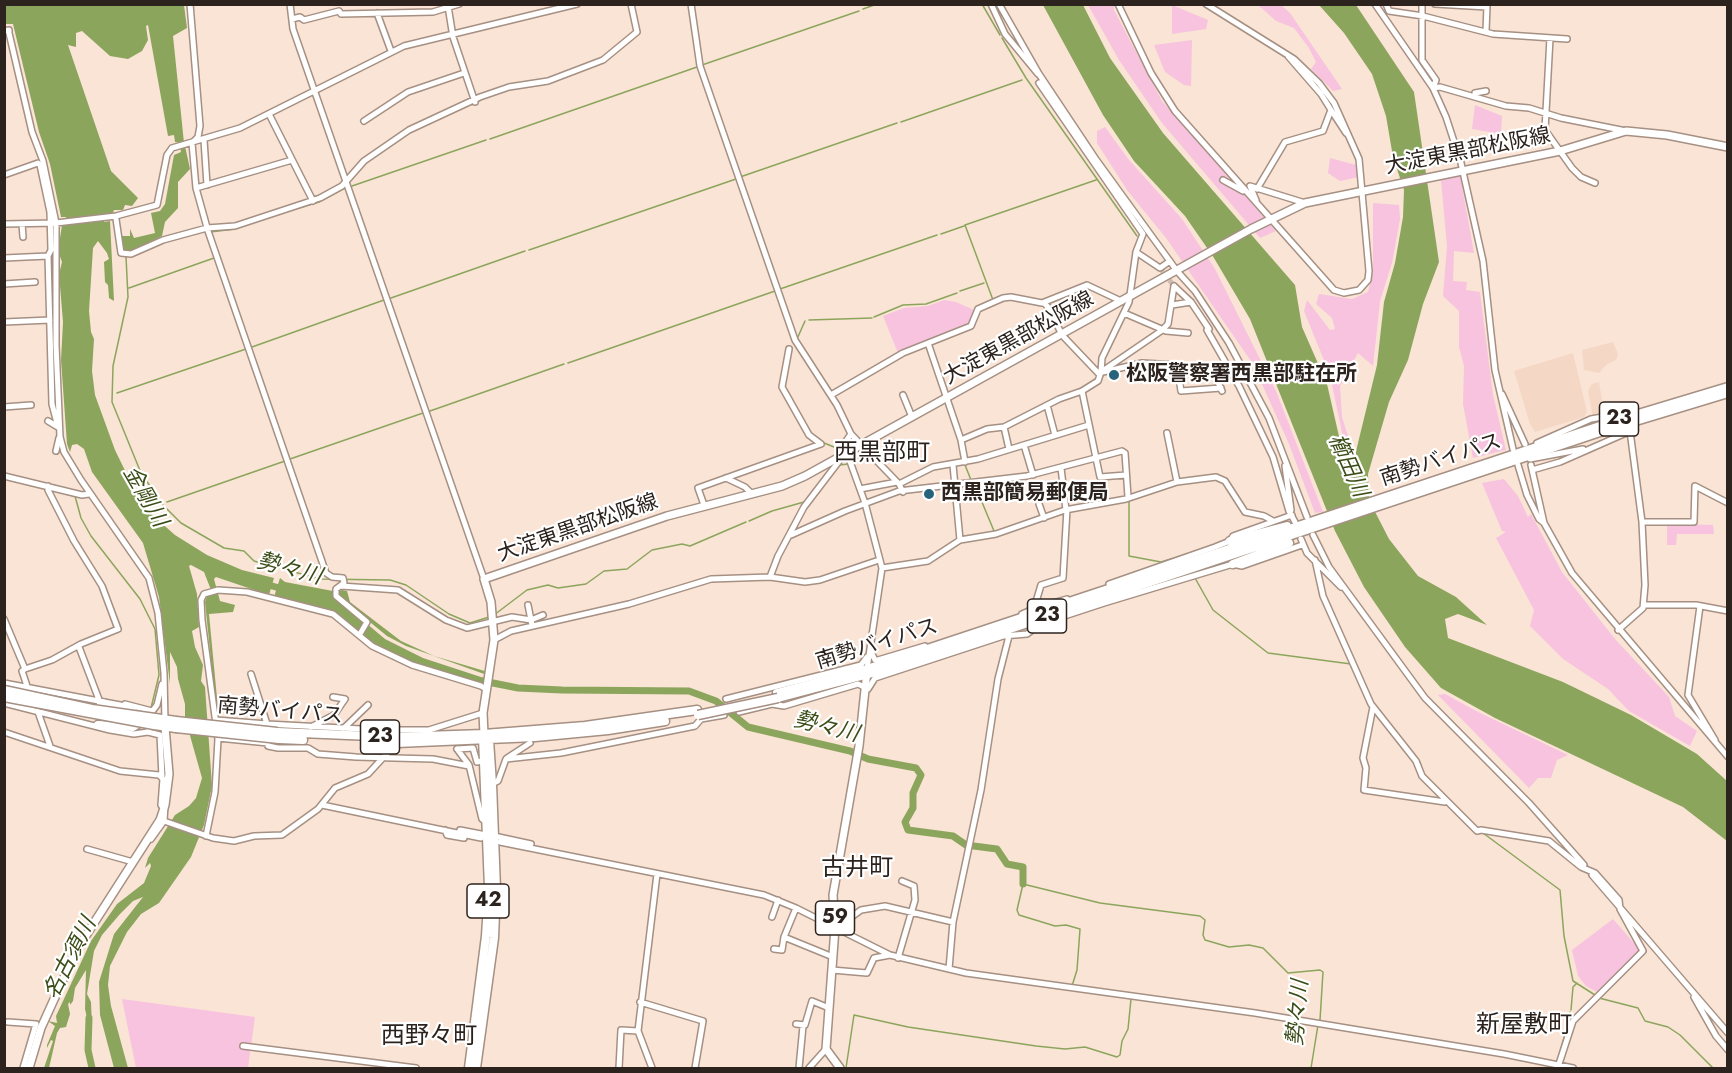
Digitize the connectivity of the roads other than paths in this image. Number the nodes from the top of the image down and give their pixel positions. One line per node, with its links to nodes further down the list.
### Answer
1 (190, 4): 43 (street)
2 (290, 4): 20 (street)
3 (459, 4): 15 (street)
4 (577, 4): 17 (street)
5 (631, 4): 36 (street)
6 (691, 4): 94 (street)
7 (991, 4): 29 (street)
8 (999, 4): 29 (street)
9 (1118, 4): 57 (street)
10 (1206, 4): 27 (street)
11 (1386, 4): 19 (street)
12 (1422, 4): 19 (street)
13 (1435, 4): 16 (street)
14 (1376, 5): 32 (street)
15 (448, 6): 18 (street); 23 (street)
16 (1487, 6): 22 (street)
17 (558, 7): 23 (street)
18 (377, 13): 20 (street); 26 (street)
19 (1423, 16): 22 (street); 30 (street)
20 (292, 19): 33 (street)
21 (4, 30): 63 (street)
22 (1486, 31): 24 (street)
23 (453, 35): 26 (street); 28 (street)
24 (1550, 38): 25 (street); 38 (street)
25 (1567, 39)
26 (391, 51): 33 (street)
27 (1287, 55): 37 (street); 44 (street)
28 (464, 73): 36 (street); 40 (street)
29 (1040, 74): 71 (street)
30 (1436, 80): 32 (street); 35 (street)
31 (1039, 83): 68 (street)
32 (1433, 88): 35 (street); 48 (street)
33 (314, 90): 39 (street); 50 (street)
34 (1486, 91): 35 (street)
35 (1470, 94): 38 (street)
36 (475, 102): 50 (street)
37 (1331, 110): 44 (street); 55 (street)
38 (1547, 112): 41 (street); 46 (street)
39 (269, 114): 42 (street); 47 (street)
40 (364, 121)
41 (1626, 131): 45 (main road, 大淀東黒部松阪線); 46 (main road, 大淀東黒部松阪線)
42 (204, 140): 43 (street); 53 (street)
43 (192, 143): 54 (street); 61 (street)
44 (1355, 146): 56 (street)
45 (1728, 147)
46 (1560, 151): 48 (main road, 大淀東黒部松阪線); 52 (street)
47 (292, 160): 53 (street); 58 (street)
48 (1461, 171): 56 (main road, 大淀東黒部松阪線); 90 (street)
49 (4, 175): 63 (street)
50 (346, 180): 58 (street); 156 (street)
51 (1223, 180): 57 (street)
52 (1595, 183)
53 (207, 185): 54 (street)
54 (196, 188): 66 (street)
55 (1257, 189): 59 (street); 60 (street)
56 (1363, 190): 59 (main road, 大淀東黒部松阪線); 62 (street)
57 (1245, 191): 60 (street)
58 (313, 201): 66 (street)
59 (1305, 202): 62 (main road, 大淀東黒部松阪線)
60 (1256, 204): 62 (street)
61 (115, 218): 63 (street); 66 (street)
62 (1269, 219): 72 (main road, 大淀東黒部松阪線)
63 (55, 223): 65 (street); 69 (street); 104 (street)
64 (4, 224): 65 (street)
65 (22, 224): 67 (street)
66 (207, 228): 157 (street)
67 (23, 237)
68 (1136, 252): 71 (street); 75 (street)
69 (48, 256): 70 (street); 81 (street)
70 (4, 258)
71 (1170, 261): 72 (street)
72 (1178, 270): 75 (main road, 大淀東黒部松阪線); 118 (street)
73 (35, 282): 74 (street)
74 (4, 284)
75 (1129, 297): 76 (main road, 大淀東黒部松阪線); 80 (street)
76 (1121, 301): 77 (street); 85 (main road, 大淀東黒部松阪線)
77 (1044, 303): 85 (street); 86 (street)
78 (1191, 303): 79 (street); 79 (street); 142 (street)
79 (1172, 305): 83 (street)
80 (1125, 313): 83 (street); 89 (street)
81 (51, 320): 82 (street); 104 (street)
82 (4, 322)
83 (1164, 329): 84 (street); 89 (street)
84 (1188, 333)
85 (1063, 334): 89 (street); 96 (main road, 大淀東黒部松阪線)
86 (928, 343): 94 (street); 96 (street)
87 (789, 349): 127 (street)
88 (1177, 365): 88 (street); 89 (street)
89 (1100, 373): 92 (street)
90 (1498, 384): 111 (street); 120 (street)
91 (1728, 387): 120 (highway, 南勢バイパス / 23)
92 (1082, 392): 98 (street); 103 (street)
93 (1728, 393): 120 (highway, 南勢バイパス / 23)
94 (831, 395): 107 (street)
95 (903, 395): 101 (street)
96 (947, 398): 101 (main road, 大淀東黒部松阪線); 110 (street)
97 (31, 405): 99 (street)
98 (1047, 405): 105 (street); 108 (street)
99 (4, 407)
100 (1608, 416): 120 (street)
101 (912, 417): 113 (main road, 大淀東黒部松阪線)
102 (48, 421): 104 (street)
103 (1089, 425): 108 (street); 119 (street)
104 (58, 427): 109 (street)
105 (1004, 427): 110 (street); 115 (street)
106 (1167, 433): 128 (street)
107 (851, 434): 113 (street); 117 (street)
108 (1055, 435): 112 (street)
109 (60, 437): 116 (street); 134 (street)
110 (961, 440): 121 (street)
111 (1525, 444)
112 (1024, 445): 115 (street); 124 (street)
113 (862, 446): 117 (main road, 大淀東黒部松阪線); 129 (street)
114 (1593, 447): 120 (street); 120 (street); 145 (street)
115 (1009, 449): 121 (street)
116 (56, 451)
117 (843, 452): 132 (street); 135 (main road, 大淀東黒部松阪線); 148 (street)
118 (1284, 456): 142 (street); 147 (street)
119 (1094, 457): 123 (street); 125 (street); 125 (street)
120 (1521, 460): 146 (street); 146 (street); 147 (highway, 南勢バイパス / 23)
121 (965, 462): 122 (street)
122 (953, 465): 129 (street); 130 (street)
123 (1061, 468): 124 (street); 141 (street)
124 (1033, 475): 130 (street)
125 (1126, 475): 136 (street)
126 (4, 476): 131 (street)
127 (726, 478): 135 (street); 140 (street)
128 (1178, 482): 136 (street); 144 (street)
129 (898, 483): 132 (street); 133 (street)
130 (956, 485): 133 (street); 149 (street)
131 (48, 488): 134 (street); 173 (street)
132 (860, 489): 137 (street)
133 (903, 492): 137 (street)
134 (90, 494): 176 (street)
135 (752, 494): 140 (main road, 大淀東黒部松阪線)
136 (1128, 497): 141 (street)
137 (865, 503): 148 (street); 151 (street)
138 (1728, 503): 145 (street)
139 (1039, 504): 143 (street)
140 (704, 505): 156 (main road, 大淀東黒部松阪線)
141 (1066, 509): 143 (street); 159 (street)
142 (1292, 515): 144 (street); 147 (street)
143 (1044, 517): 149 (street)
144 (1273, 521): 150 (street)
145 (1642, 522): 161 (street)
146 (1544, 523): 169 (street)
147 (1306, 530): 150 (highway); 152 (street); 153 (highway); 153 (street); 158 (street); 167 (highway, 南勢バイパス / 23)
148 (791, 535): 155 (street)
149 (960, 540): 154 (street)
150 (1230, 541): 159 (street)
151 (879, 560): 154 (street); 155 (street)
152 (1315, 560): 158 (street); 190 (street)
153 (1233, 564): 167 (street)
154 (882, 568): 174 (street)
155 (770, 577): 168 (street)
156 (484, 579): 165 (main road, 大淀東黒部松阪線)
157 (340, 586): 165 (street); 170 (street)
158 (1345, 589): 228 (street)
159 (1035, 602): 167 (street); 174 (street)
160 (528, 605): 168 (street)
161 (1644, 605): 162 (street); 169 (street)
162 (1700, 606): 163 (street); 209 (street)
163 (1728, 611)
164 (543, 615): 168 (street)
165 (493, 618): 168 (street); 172 (main road, 大淀東黒部松阪線)
166 (4, 619): 175 (street)
167 (1032, 622): 171 (street); 177 (highway, 南勢バイパス / 23)
168 (532, 623): 172 (street)
169 (1618, 630): 209 (street)
170 (361, 634): 181 (street); 196 (street)
171 (1009, 636): 182 (street); 236 (street)
172 (494, 640): 181 (main road, 大淀東黒部松阪線)
173 (79, 647): 175 (street); 188 (street)
174 (871, 652): 177 (street); 186 (street)
175 (25, 669): 180 (street)
176 (164, 673): 197 (street); 199 (street)
177 (867, 673): 182 (main road, 59); 205 (highway, 南勢バイパス / 23, bridge)
178 (251, 674): 200 (street)
179 (4, 683): 180 (street)
180 (28, 689): 188 (street)
181 (487, 689): 193 (main road, 大淀東黒部松阪線)
182 (867, 689): 192 (street); 237 (main road, 59)
183 (4, 690): 195 (highway, 南勢バイパス / 23, bridge)
184 (4, 697): 195 (highway, 南勢バイパス / 23, bridge)
185 (333, 697): 201 (street)
186 (726, 699)
187 (4, 703): 191 (street)
188 (101, 704): 195 (highway); 197 (street)
189 (368, 705): 202 (street)
190 (1373, 706): 218 (street); 218 (street)
191 (38, 711): 198 (street); 208 (street)
192 (739, 712)
193 (483, 713): 202 (street); 205 (main road, 大淀東黒部松阪線)
194 (724, 714): 213 (street)
195 (138, 720): 197 (highway, 南勢バイパス / 23, bridge); 198 (highway)
196 (216, 720): 200 (street); 204 (street)
197 (152, 721): 198 (street); 199 (highway, 南勢バイパス / 23); 216 (street)
198 (99, 723)
199 (165, 723): 205 (highway, 南勢バイパス / 23, bridge); 220 (main road)
200 (267, 724): 201 (street); 206 (street)
201 (311, 727): 202 (street)
202 (343, 729)
203 (4, 732): 208 (street)
204 (218, 738): 206 (street); 223 (street)
205 (485, 738): 214 (highway, 42); 217 (highway, 42)
206 (268, 743): 212 (street)
207 (530, 743): 213 (street)
208 (50, 746): 216 (street)
209 (1718, 746): 211 (street)
210 (391, 749): 212 (street)
211 (1728, 757)
212 (382, 758): 215 (street); 219 (street)
213 (506, 759): 217 (street)
214 (482, 761): 215 (street); 222 (highway, 42)
215 (469, 766): 222 (street)
216 (162, 777): 220 (street)
217 (492, 784): 224 (highway, 42)
218 (1447, 803): 228 (street)
219 (321, 806): 223 (street); 224 (street)
220 (165, 807): 221 (street); 225 (main road)
221 (165, 821): 223 (street); 225 (street)
222 (486, 821): 224 (highway, 42)
223 (205, 835)
224 (490, 840): 229 (street); 261 (highway, 42); 262 (highway, 42)
225 (147, 841): 227 (main road)
226 (87, 849): 227 (street)
227 (133, 862): 259 (main road)
228 (1589, 872): 232 (street)
229 (657, 874): 231 (street); 246 (street)
230 (903, 881): 234 (street)
231 (778, 900): 233 (street); 235 (street)
232 (1619, 904): 245 (street); 257 (street)
233 (796, 908): 237 (street); 238 (street)
234 (910, 912): 236 (street); 237 (street); 242 (street)
235 (772, 917)
236 (953, 922): 243 (street)
237 (837, 929): 240 (street); 241 (main road, 59)
238 (784, 937): 239 (street); 241 (street)
239 (774, 949)
240 (890, 955): 242 (street); 244 (street)
241 (833, 957): 244 (main road, 59)
242 (898, 958): 243 (street)
243 (949, 969): 257 (street)
244 (832, 970): 247 (main road, 59)
245 (1694, 993): 252 (street); 255 (street)
246 (640, 1002): 251 (street); 265 (street)
247 (829, 1008): 250 (street); 254 (main road, 59)
248 (8, 1022): 258 (street)
249 (796, 1024): 250 (street)
250 (803, 1026): 266 (street)
251 (638, 1031): 263 (street); 264 (street)
252 (1728, 1033)
253 (243, 1046): 256 (street)
254 (826, 1049): 267 (street); 268 (main road)
255 (1728, 1050)
256 (399, 1067): 260 (street)
257 (1558, 1067): 269 (street)
258 (23, 1068)
259 (29, 1068)
260 (416, 1068)
261 (469, 1068)
262 (476, 1068)
263 (619, 1068)
264 (652, 1068)
265 (695, 1068)
266 (799, 1068)
267 (809, 1068)
268 (840, 1068)
269 (1573, 1068)

